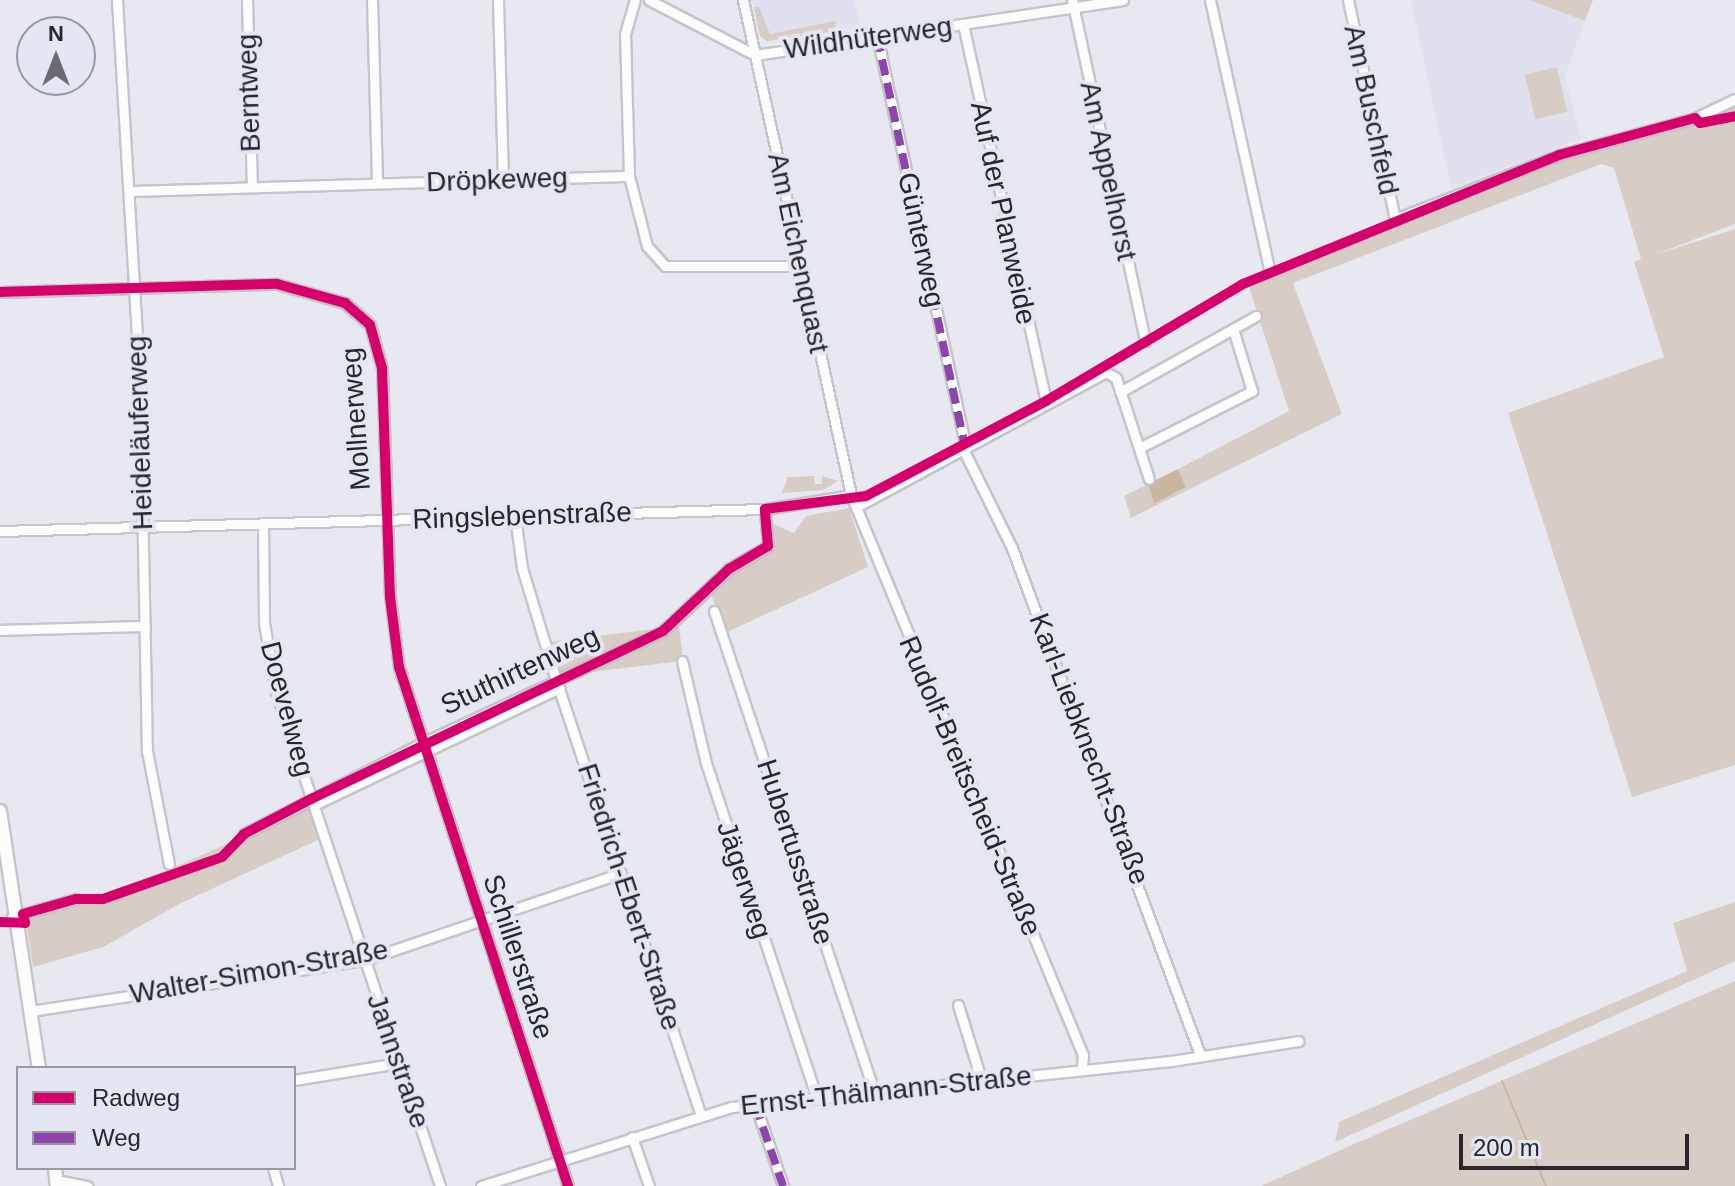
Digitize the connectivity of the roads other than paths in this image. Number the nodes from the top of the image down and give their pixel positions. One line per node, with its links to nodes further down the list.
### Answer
1 (117, 0): 20 (street, Heideläuferweg)
2 (247, 0): 19 (street, Berntweg)
3 (372, 0): 18 (street)
4 (498, 0): 17 (street)
5 (635, 0): 16 (street)
6 (649, 0): 14 (street)
7 (743, 0): 14 (street, Am Eichenquast)
8 (1123, 0): 11 (street, Wildhüterweg)
9 (1210, 0): 22 (street)
10 (1348, 0): 15 (street, Am Buschfeld)
11 (1073, 4): 12 (street, Wildhüterweg); 27 (street, Am Appelhorst)
12 (963, 24): 13 (street, Wildhüterweg); 29 (street, Auf der Planweide)
13 (877, 36): 14 (street, Wildhüterweg); 30 (street, Günterweg)
14 (755, 55): 21 (street, Am Eichenquast)
15 (1735, 99)
16 (629, 176): 17 (street, Dröpkeweg); 21 (street)
17 (503, 179): 18 (street, Dröpkeweg)
18 (377, 183): 19 (street, Dröpkeweg)
19 (252, 187): 20 (street, Dröpkeweg)
20 (129, 191): 23 (street, Heideläuferweg)
21 (801, 266): 33 (street, Am Eichenquast)
22 (1270, 272)
23 (134, 287): 24 (street, Mollnerweg); 36 (street, Mollnerweg); 38 (street, Heideläuferweg)
24 (0, 292)
25 (1256, 316): 26 (street)
26 (1233, 329): 28 (street); 31 (street)
27 (1145, 341)
28 (1120, 392): 30 (street, Ringslebenstraße); 31 (street)
29 (1046, 401)
30 (964, 448): 33 (street, Ringslebenstraße); 58 (street, Karl-Liebknecht-Straße)
31 (1139, 448): 32 (street)
32 (1149, 479)
33 (854, 502): 34 (street, Ringslebenstraße); 61 (street, Rudolf-Breitscheid-Straße)
34 (765, 509): 35 (street, Ringslebenstraße); 44 (street, Stuthirtenweg)
35 (515, 516): 36 (street, Ringslebenstraße); 44 (street, Friedrich-Ebert-Straße)
36 (387, 520): 37 (street, Ringslebenstraße); 45 (street, Mollnerweg)
37 (263, 524): 38 (street, Ringslebenstraße); 46 (street, Doevelweg)
38 (144, 527): 39 (street, Ringslebenstraße); 41 (street, Heideläuferweg)
39 (0, 531)
40 (714, 611): 64 (street, Hubertusstraße)
41 (145, 626): 42 (street); 49 (street, Heideläuferweg)
42 (0, 630)
43 (682, 661): 65 (street, Jägerweg)
44 (557, 684): 45 (street, Stuthirtenweg); 50 (street, Friedrich-Ebert-Straße)
45 (423, 746): 46 (street, Stuthirtenweg); 53 (street, Schillerstraße)
46 (313, 802): 48 (street, Stuthirtenweg); 54 (street, Jahnstraße)
47 (0, 811): 52 (main road)
48 (244, 834)
49 (169, 864)
50 (621, 873): 53 (street, Walter-Simon-Straße); 67 (street, Friedrich-Ebert-Straße)
51 (76, 899): 52 (street)
52 (16, 917): 56 (main road)
53 (480, 921): 54 (street, Walter-Simon-Straße); 69 (street, Schillerstraße)
54 (364, 960): 56 (street, Walter-Simon-Straße); 59 (street, Jahnstraße)
55 (958, 1005): 63 (street)
56 (30, 1011): 60 (main road)
57 (1298, 1041): 58 (street, Ernst-Thälmann-Straße)
58 (1199, 1052): 61 (street, Ernst-Thälmann-Straße)
59 (399, 1063): 62 (street); 72 (street, Jahnstraße)
60 (39, 1066)
61 (1082, 1067): 63 (street, Ernst-Thälmann-Straße)
62 (296, 1080)
63 (982, 1082): 64 (street, Ernst-Thälmann-Straße)
64 (875, 1094): 65 (street, Ernst-Thälmann-Straße)
65 (816, 1096): 66 (street, Ernst-Thälmann-Straße)
66 (755, 1104): 67 (street, Ernst-Thälmann-Straße); 76 (street)
67 (700, 1114): 68 (street, Ernst-Thälmann-Straße)
68 (632, 1137): 69 (street, Ernst-Thälmann-Straße); 75 (street)
69 (560, 1161): 73 (street, Ernst-Thälmann-Straße); 74 (street, Schillerstraße)
70 (56, 1178): 71 (street)
71 (87, 1186)
72 (440, 1186)
73 (481, 1186)
74 (568, 1186)
75 (649, 1186)
76 (783, 1186)

